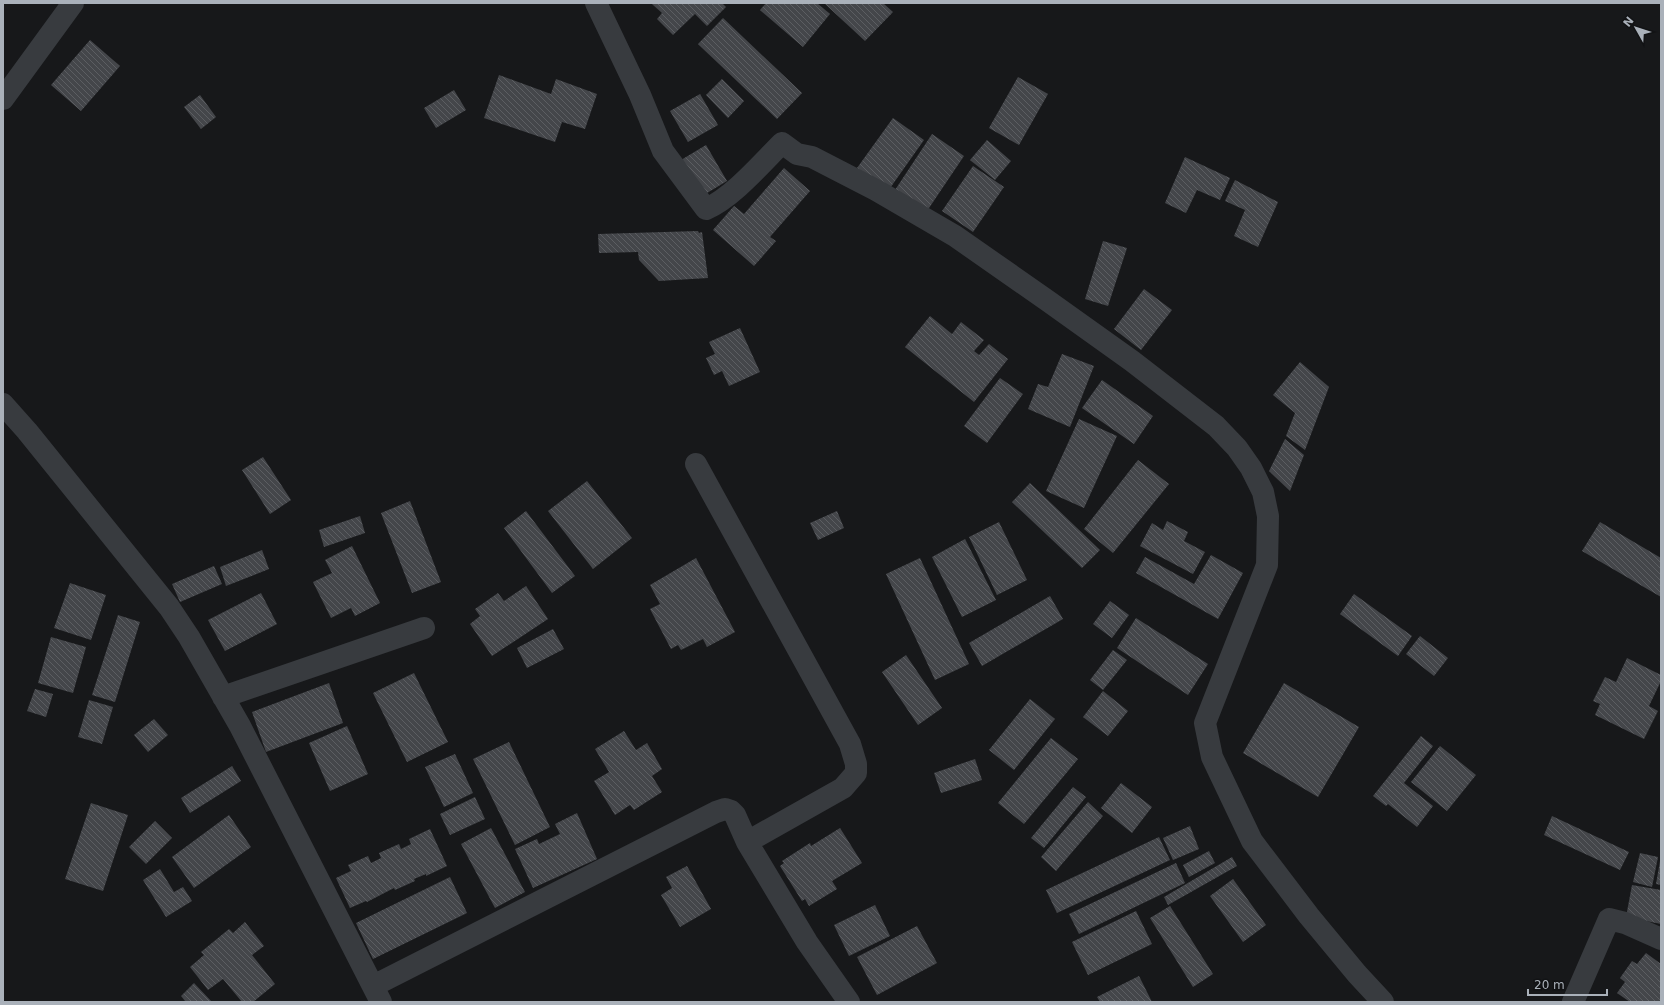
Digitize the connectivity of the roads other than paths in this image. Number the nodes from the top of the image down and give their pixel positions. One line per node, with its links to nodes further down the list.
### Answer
1 (73, 3): 3 (street)
2 (596, 3): 12 (street)
3 (3, 99)
4 (3, 404): 7 (street)
5 (696, 464): 8 (street)
6 (424, 628): 7 (street)
7 (223, 697): 10 (street)
8 (747, 842): 10 (street); 11 (street)
9 (1661, 939): 13 (street)
10 (377, 994)
11 (849, 1002)
12 (1383, 1002)
13 (1573, 1002)

